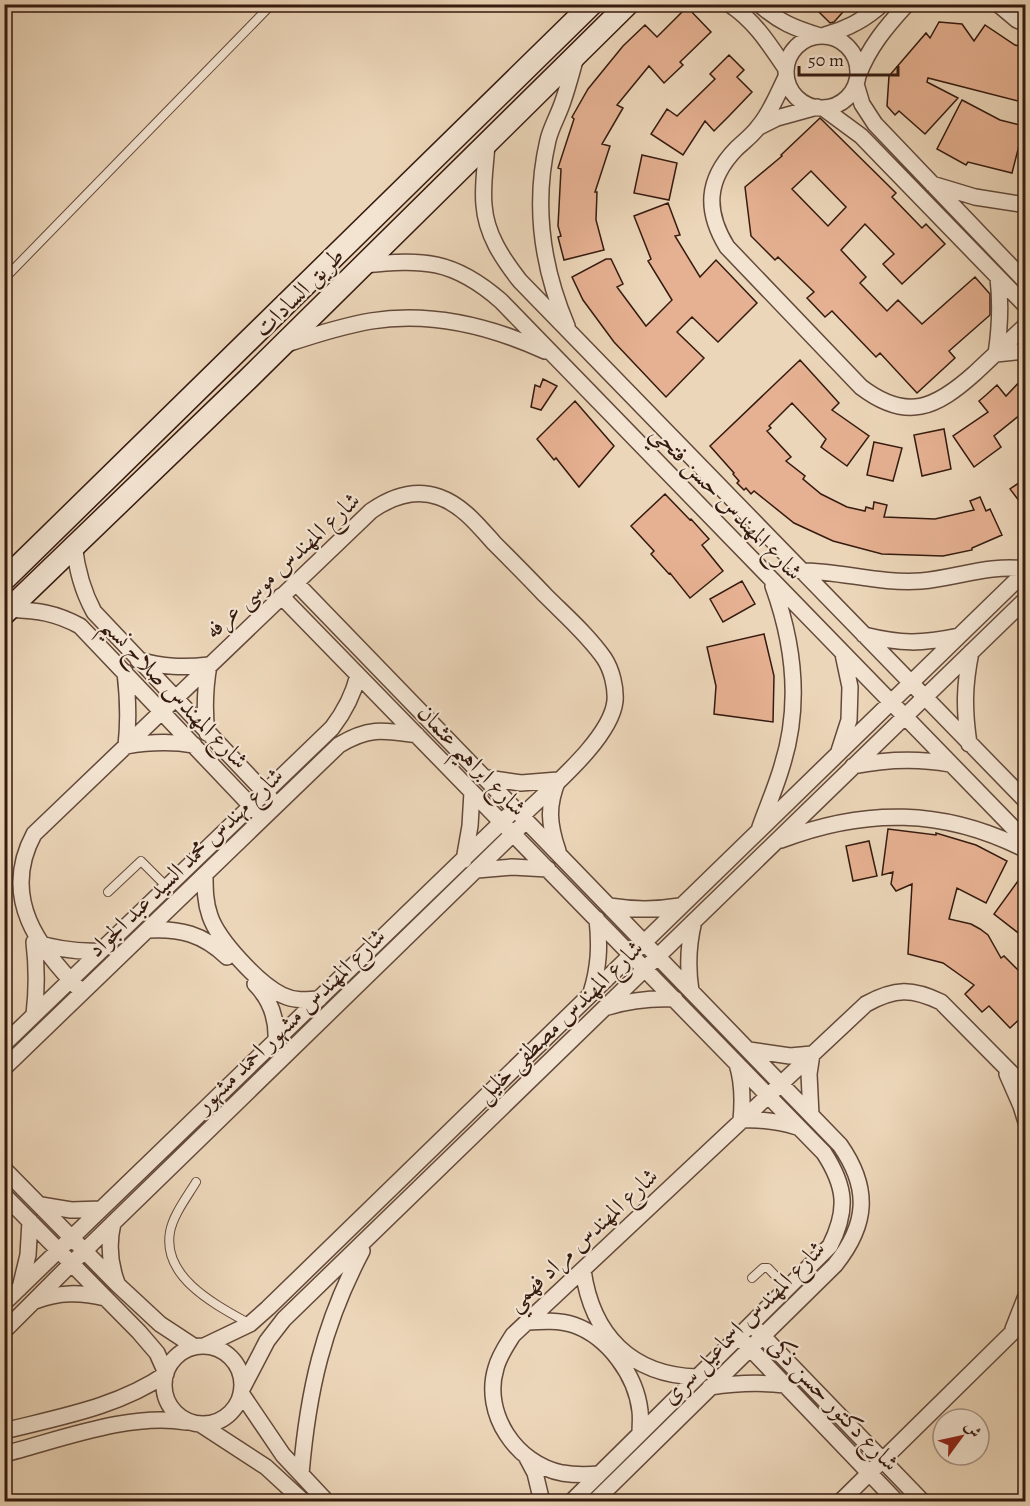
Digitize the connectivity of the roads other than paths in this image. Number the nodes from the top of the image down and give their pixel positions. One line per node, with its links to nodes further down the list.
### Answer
1 (272, 4): 25 (lane)
2 (592, 4): 11 (main road, طريق السادات)
3 (628, 4): 13 (main road, طريق السادات)
4 (729, 4): 14 (street)
5 (759, 4): 12 (street)
6 (907, 4): 10 (street)
7 (998, 5): 9 (street)
8 (877, 9): 10 (street); 12 (street)
9 (1026, 24)
10 (886, 28): 15 (street)
11 (560, 35): 13 (main road); 34 (main road, طريق السادات)
12 (822, 35): 14 (street); 15 (street)
13 (578, 53): 18 (main road, طريق السادات); 29 (street)
14 (786, 73): 16 (street); 17 (street)
15 (857, 80): 16 (street); 19 (street)
16 (820, 107): 17 (street); 24 (street)
17 (759, 127): 33 (street)
18 (487, 143): 22 (main road, طريق السادات); 29 (street, شارع المهندس حسن فتحي)
19 (930, 184): 20 (street); 21 (street)
20 (1026, 205)
21 (1008, 264): 23 (street); 26 (street)
22 (363, 265): 30 (main road, طريق السادات); 32 (street, شارع المهندس حسن فتحي)
23 (1026, 266)
24 (998, 278): 27 (street); 33 (street)
25 (4, 279)
26 (1026, 282)
27 (1026, 306)
28 (1026, 325): 33 (street)
29 (571, 334): 38 (street, شارع المهندس حسن فتحي)
30 (281, 346): 32 (street); 35 (main road, طريق السادات)
31 (1026, 351): 33 (street)
32 (552, 354): 40 (street, شارع المهندس حسن فتحي)
33 (996, 354)
34 (162, 425): 35 (main road); 39 (main road, طريق السادات)
35 (182, 443): 36 (main road, طريق السادات)
36 (74, 545): 44 (main road, طريق السادات); 49 (street, شارع المهندس صلاح نسيم)
37 (1026, 570): 38 (street); 46 (street, شارع المهندس مصطفى خليل)
38 (801, 571): 45 (street, شارع المهندس حسن فتحي)
39 (4, 580)
40 (771, 580): 48 (street, شارع المهندس حسن فتحي); 77 (street)
41 (296, 583): 42 (street, شارع المهندس موسى عرفه); 67 (street, شارع ابراهيم عثمان); 68 (street, شارع المهندس موسى عرفه)
42 (281, 596): 50 (street, شارع المهندس موسى عرفه); 52 (street, شارع ابراهيم عثمان)
43 (1026, 599): 47 (street, شارع المهندس مصطفى خليل)
44 (7, 612): 51 (street, شارع المهندس صلاح نسيم)
45 (863, 634): 46 (street); 53 (street, شارع المهندس حسن فتحي)
46 (959, 636): 53 (street, شارع المهندس مصطفى خليل)
47 (971, 652): 54 (street, شارع المهندس مصطفى خليل); 61 (street)
48 (843, 654): 56 (street, شارع المهندس حسن فتحي); 64 (street)
49 (138, 660): 50 (street); 55 (street, شارع المهندس صلاح نسيم)
50 (209, 665): 55 (street, شارع المهندس موسى عرفه); 59 (street)
51 (125, 672): 57 (street, شارع المهندس صلاح نسيم); 63 (street)
52 (358, 675): 60 (street, شارع ابراهيم عثمان); 70 (street, شارع مهندس محمد السيد عبد الجواد)
53 (910, 683): 54 (street, شارع المهندس حسن فتحي); 56 (street, شارع المهندس مصطفى خليل)
54 (924, 697): 58 (street, شارع المهندس مصطفى خليل); 61 (street, شارع المهندس حسن فتحي)
55 (174, 698): 57 (street, شارع المهندس موسى عرفه); 59 (street, شارع المهندس صلاح نسيم)
56 (890, 702): 58 (street, شارع المهندس حسن فتحي); 64 (street, شارع المهندس مصطفى خليل)
57 (161, 711): 62 (street, شارع المهندس صلاح نسيم); 63 (street, شارع المهندس موسى عرفه)
58 (904, 717): 65 (street, شارع المهندس حسن فتحي); 66 (street, شارع المهندس مصطفى خليل)
59 (207, 733): 70 (street, شارع المهندس صلاح نسيم)
60 (417, 735): 69 (street, شارع ابراهيم عثمان); 72 (street, شارع مهندس محمد السيد عبد الجواد)
61 (969, 744): 71 (street, شارع المهندس حسن فتحي)
62 (194, 745): 63 (street); 73 (street, شارع المهندس صلاح نسيم)
63 (126, 746): 94 (street, شارع المهندس موسى عرفه)
64 (839, 752): 77 (street, شارع المهندس مصطفى خليل)
65 (950, 764): 66 (street); 79 (street, شارع المهندس حسن فتحي)
66 (853, 766): 80 (street, شارع المهندس مصطفى خليل)
67 (487, 778): 68 (street); 74 (street, شارع ابراهيم عثمان)
68 (558, 780): 74 (street, شارع المهندس موسى عرفه); 82 (street)
69 (472, 792): 76 (street, شارع ابراهيم عثمان); 83 (street)
70 (264, 793): 72 (street, شارع المهندس صلاح نسيم); 73 (street, شارع مهندس محمد السيد عبد الجواد)
71 (1026, 801)
72 (276, 805): 75 (street, شارع مهندس محمد السيد عبد الجواد)
73 (251, 806): 75 (street, شارع المهندس صلاح نسيم); 87 (street, شارع مهندس محمد السيد عبد الجواد)
74 (521, 816): 76 (street, شارع المهندس مشهور احمد مشهور); 78 (street, شارع المهندس مشهور احمد مشهور); 82 (street, شارع ابراهيم عثمان)
75 (262, 818): 86 (street, شارع مهندس محمد السيد عبد الجواد)
76 (502, 822): 78 (street, شارع ابراهيم عثمان); 83 (street, شارع المهندس مشهور احمد مشهور)
77 (759, 830): 90 (street, شارع المهندس مصطفى خليل)
78 (513, 834): 84 (street, شارع ابراهيم عثمان); 85 (street, شارع المهندس مشهور احمد مشهور)
79 (1026, 841)
80 (775, 842): 81 (street); 92 (street, شارع المهندس مصطفى خليل)
81 (1026, 850)
82 (559, 853): 89 (street, شارع ابراهيم عثمان)
83 (464, 860): 105 (street, شارع المهندس مشهور احمد مشهور)
84 (548, 869): 85 (street); 91 (street, شارع ابراهيم عثمان)
85 (477, 870): 129 (street, شارع المهندس مشهور احمد مشهور)
86 (204, 874): 93 (street, شارع مهندس محمد السيد عبد الجواد); 99 (street)
87 (167, 887): 88 (lane); 96 (street, شارع مهندس محمد السيد عبد الجواد)
88 (108, 892)
89 (609, 906): 90 (street); 95 (street, شارع ابراهيم عثمان)
90 (681, 906): 95 (street, شارع المهندس مصطفى خليل)
91 (597, 919): 97 (street, شارع ابراهيم عثمان); 104 (street)
92 (694, 921): 98 (street, شارع المهندس مصطفى خليل); 102 (street)
93 (147, 930): 99 (street); 103 (street, شارع مهندس محمد السيد عبد الجواد)
94 (34, 942): 96 (street); 101 (street); 108 (street)
95 (644, 942): 97 (street, شارع المهندس مصطفى خليل); 98 (street, شارع المهندس اسماعيل سرى)
96 (100, 951): 101 (street, شارع مهندس محمد السيد عبد الجواد)
97 (631, 954): 100 (street, شارع المهندس اسماعيل سرى); 104 (street, شارع المهندس مصطفى خليل)
98 (658, 956): 100 (street, شارع المهندس مصطفى خليل); 102 (street, شارع المهندس اسماعيل سرى)
99 (241, 965): 105 (street); 109 (street)
100 (645, 968): 106 (street, شارع المهندس اسماعيل سرى); 107 (street, شارع المهندس مصطفى خليل)
101 (70, 981): 103 (street); 108 (street, شارع مهندس محمد السيد عبد الجواد)
102 (691, 991): 111 (street, شارع المهندس اسماعيل سرى)
103 (82, 992): 115 (street, شارع مهندس محمد السيد عبد الجواد)
104 (591, 993): 147 (street, شارع المهندس مصطفى خليل)
105 (319, 999): 109 (street, شارع المهندس مشهور احمد مشهور)
106 (675, 999): 107 (street); 113 (street, شارع المهندس اسماعيل سرى)
107 (605, 1008): 131 (street, شارع المهندس مصطفى خليل)
108 (34, 1015): 110 (street, شارع مهندس محمد السيد عبد الجواد)
109 (276, 1040): 127 (street, شارع المهندس مشهور احمد مشهور)
110 (4, 1044)
111 (748, 1050): 112 (street); 116 (street, شارع المهندس اسماعيل سرى)
112 (812, 1054): 114 (street, شارع المهندس مراد فهمي); 116 (street, شارع المهندس مراد فهمي); 119 (street)
113 (737, 1062): 118 (street, شارع المهندس اسماعيل سرى); 120 (street)
114 (1002, 1064): 117 (street, شارع المهندس مراد فهمي); 121 (street)
115 (4, 1068)
116 (780, 1083): 118 (street, شارع المهندس مراد فهمي); 119 (street, شارع المهندس اسماعيل سرى)
117 (1026, 1088)
118 (768, 1094): 120 (street, شارع المهندس مراد فهمي); 122 (street, شارع المهندس اسماعيل سرى)
119 (812, 1115): 148 (street, شارع المهندس اسماعيل سرى)
120 (741, 1120): 122 (street); 135 (street, شارع المهندس مراد فهمي)
121 (1026, 1122)
122 (800, 1128): 139 (street, شارع المهندس اسماعيل سرى)
123 (4, 1168): 126 (street)
124 (196, 1182): 147 (lane)
125 (4, 1195): 128 (street)
126 (41, 1205): 127 (street); 130 (street)
127 (101, 1209): 130 (street, شارع المهندس مشهور احمد مشهور)
128 (30, 1221): 132 (street); 138 (street)
129 (113, 1223): 133 (street, شارع المهندس مشهور احمد مشهور); 137 (street)
130 (72, 1238): 132 (street, شارع المهندس مشهور احمد مشهور); 133 (street)
131 (369, 1238): 153 (street, شارع المهندس مصطفى خليل); 171 (street)
132 (59, 1251): 134 (street); 138 (street, شارع المهندس مشهور احمد مشهور)
133 (84, 1251): 134 (street, شارع المهندس مشهور احمد مشهور); 137 (street)
134 (72, 1263): 141 (street); 142 (street, شارع المهندس مشهور احمد مشهور)
135 (583, 1270): 145 (street, شارع المهندس مراد فهمي); 156 (street)
136 (752, 1278): 139 (lane)
137 (118, 1285): 146 (street)
138 (20, 1288): 143 (street, شارع المهندس مشهور احمد مشهور)
139 (788, 1289): 148 (street, شارع المهندس اسماعيل سرى)
140 (1026, 1296): 150 (street)
141 (105, 1298): 142 (street); 152 (street)
142 (33, 1302): 149 (street, شارع المهندس مشهور احمد مشهور)
143 (4, 1303)
144 (1026, 1319): 150 (street)
145 (527, 1323): 156 (street); 167 (street, شارع المهندس مراد فهمي)
146 (160, 1324): 152 (street); 154 (street)
147 (250, 1324): 153 (street); 154 (street, شارع المهندس مصطفى خليل)
148 (757, 1330): 151 (street, شارع المهندس اسماعيل سرى); 155 (street, شارع المهندس اسماعيل سرى); 168 (street, شارع دكتور حسن ذكى)
149 (4, 1331)
150 (1012, 1332): 168 (street)
151 (739, 1337): 155 (street, شارع دكتور حسن ذكى); 158 (street, شارع المهندس اسماعيل سرى)
152 (146, 1340): 157 (street)
153 (267, 1341): 161 (street, شارع المهندس مصطفى خليل)
154 (199, 1346): 157 (street); 161 (street)
155 (750, 1348): 159 (street, شارع دكتور حسن ذكى); 160 (street, شارع المهندس اسماعيل سرى)
156 (615, 1349): 158 (street); 164 (street)
157 (166, 1373): 162 (street); 163 (street)
158 (697, 1377): 164 (street, شارع المهندس اسماعيل سرى)
159 (785, 1385): 160 (street); 170 (street, شارع دكتور حسن ذكى)
160 (710, 1387): 173 (street, شارع المهندس اسماعيل سرى)
161 (242, 1391): 162 (street); 166 (street)
162 (196, 1423): 165 (street); 169 (street)
163 (4, 1431)
164 (639, 1434): 172 (street, شارع المهندس اسماعيل سرى)
165 (4, 1454)
166 (283, 1455): 169 (street); 171 (street)
167 (526, 1456): 172 (street, شارع المهندس مراد فهمي); 176 (street, شارع المهندس مراد فهمي)
168 (882, 1459): 170 (street); 182 (street, شارع دكتور حسن ذكى)
169 (267, 1467): 174 (street)
170 (869, 1472): 180 (street); 181 (street, شارع دكتور حسن ذكى)
171 (301, 1474): 175 (street)
172 (599, 1474): 177 (street, شارع المهندس اسماعيل سرى)
173 (615, 1481): 178 (street, شارع المهندس اسماعيل سرى); 179 (street)
174 (304, 1502)
175 (327, 1502)
176 (542, 1502)
177 (571, 1502)
178 (594, 1502)
179 (615, 1502)
180 (840, 1502)
181 (897, 1502)
182 (923, 1502)

